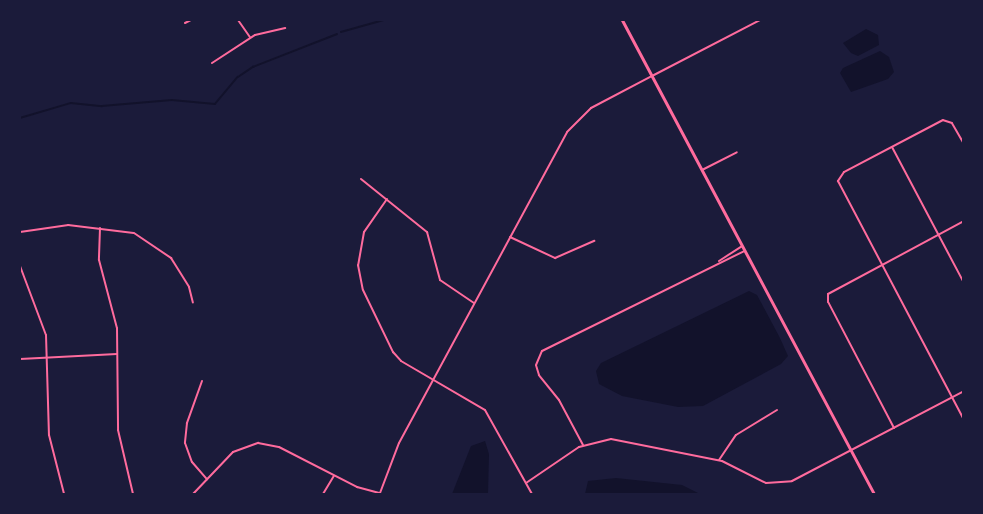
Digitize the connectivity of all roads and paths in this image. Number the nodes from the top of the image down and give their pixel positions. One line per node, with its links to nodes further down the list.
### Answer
1 (191, 20): 5 (street)
2 (238, 20): 7 (street)
3 (622, 20): 9 (main road)
4 (760, 20): 9 (street)
5 (184, 23)
6 (285, 28): 7 (street)
7 (250, 38): 8 (street)
8 (212, 63)
9 (652, 76): 13 (main road); 20 (street)
10 (963, 144): 11 (street)
11 (892, 147): 19 (street); 23 (street)
12 (737, 152): 13 (street)
13 (702, 170): 22 (main road)
14 (361, 179): 15 (street)
15 (387, 199): 27 (street); 31 (street)
16 (963, 221): 19 (street)
17 (100, 228): 18 (street); 26 (street); 28 (street)
18 (20, 232)
19 (938, 234): 23 (street); 25 (street)
20 (510, 237): 21 (street); 27 (street)
21 (594, 241)
22 (743, 248): 38 (street); 39 (main road)
23 (881, 264): 34 (street); 37 (street)
24 (20, 266): 29 (street)
25 (963, 283)
26 (193, 303)
27 (474, 303): 31 (street)
28 (117, 354): 29 (street); 46 (street)
29 (49, 357): 30 (street); 45 (street)
30 (20, 359)
31 (433, 379): 43 (street); 44 (street)
32 (202, 381): 42 (street)
33 (963, 391): 34 (street)
34 (951, 397): 36 (street); 37 (street)
35 (777, 410): 40 (street)
36 (963, 420)
37 (894, 428): 39 (street)
38 (583, 445): 40 (street); 43 (street)
39 (851, 451): 40 (street); 50 (main road)
40 (719, 460)
41 (334, 476): 42 (street); 44 (street); 48 (street)
42 (207, 479): 47 (street)
43 (526, 483): 49 (street)
44 (380, 494)
45 (64, 495)
46 (133, 495)
47 (193, 495)
48 (323, 495)
49 (532, 495)
50 (874, 495)

